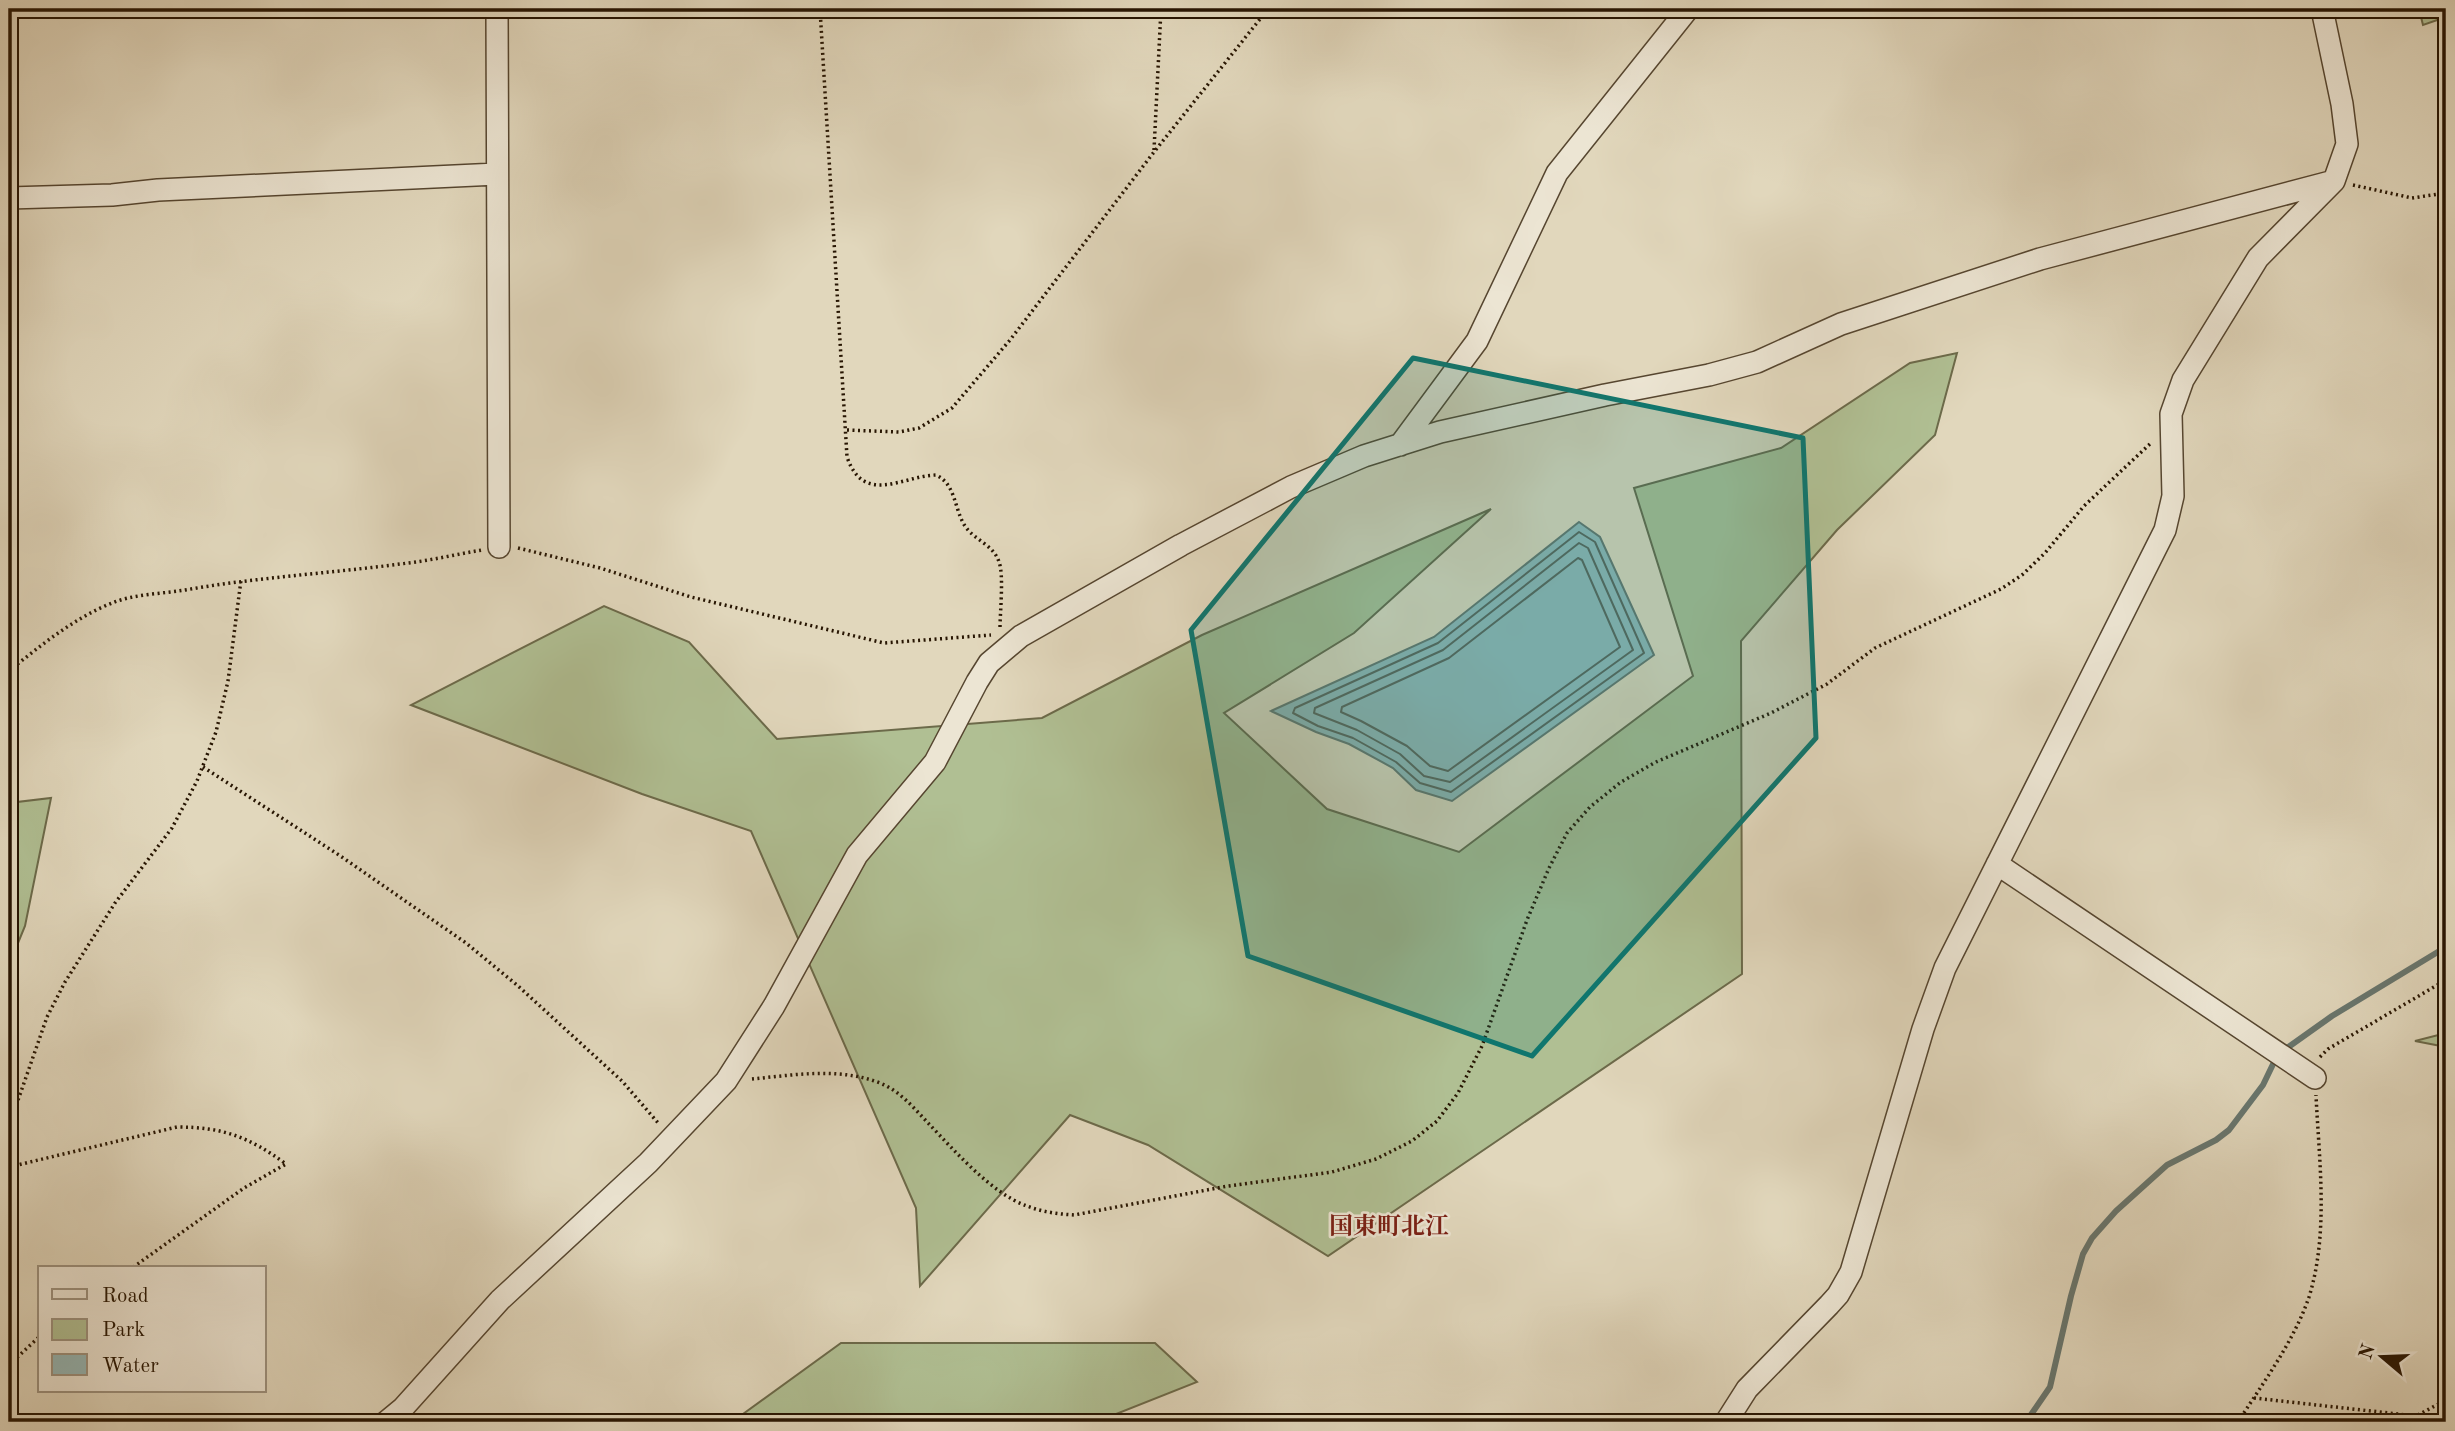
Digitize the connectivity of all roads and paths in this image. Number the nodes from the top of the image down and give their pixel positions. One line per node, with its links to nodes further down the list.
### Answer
1 (497, 9): 8 (street)
2 (820, 9): 13 (path)
3 (1161, 9): 7 (path)
4 (1268, 9): 7 (path)
5 (1688, 9): 14 (street)
6 (2322, 9): 9 (street)
7 (1154, 152): 13 (path)
8 (498, 174): 11 (street); 15 (street)
9 (2334, 181): 10 (path); 12 (street); 14 (street)
10 (2446, 193)
11 (9, 198)
12 (2171, 425): 20 (street); 23 (path)
13 (847, 430): 17 (path)
14 (1400, 445): 17 (street)
15 (499, 547): 16 (path); 17 (path)
16 (241, 580): 18 (path); 19 (path)
17 (1000, 643): 23 (street)
18 (9, 671)
19 (203, 767): 24 (path); 25 (path)
20 (1997, 864): 22 (street); 33 (street)
21 (2446, 980): 22 (path)
22 (2315, 1078): 30 (path)
23 (726, 1081): 25 (street)
24 (9, 1126)
25 (672, 1139): 32 (street)
26 (9, 1167): 27 (path)
27 (135, 1266)
28 (38, 1338): 29 (path)
29 (9, 1365)
30 (2254, 1398): 31 (path); 34 (path)
31 (2446, 1400)
32 (386, 1422)
33 (1726, 1422)
34 (2238, 1422)

